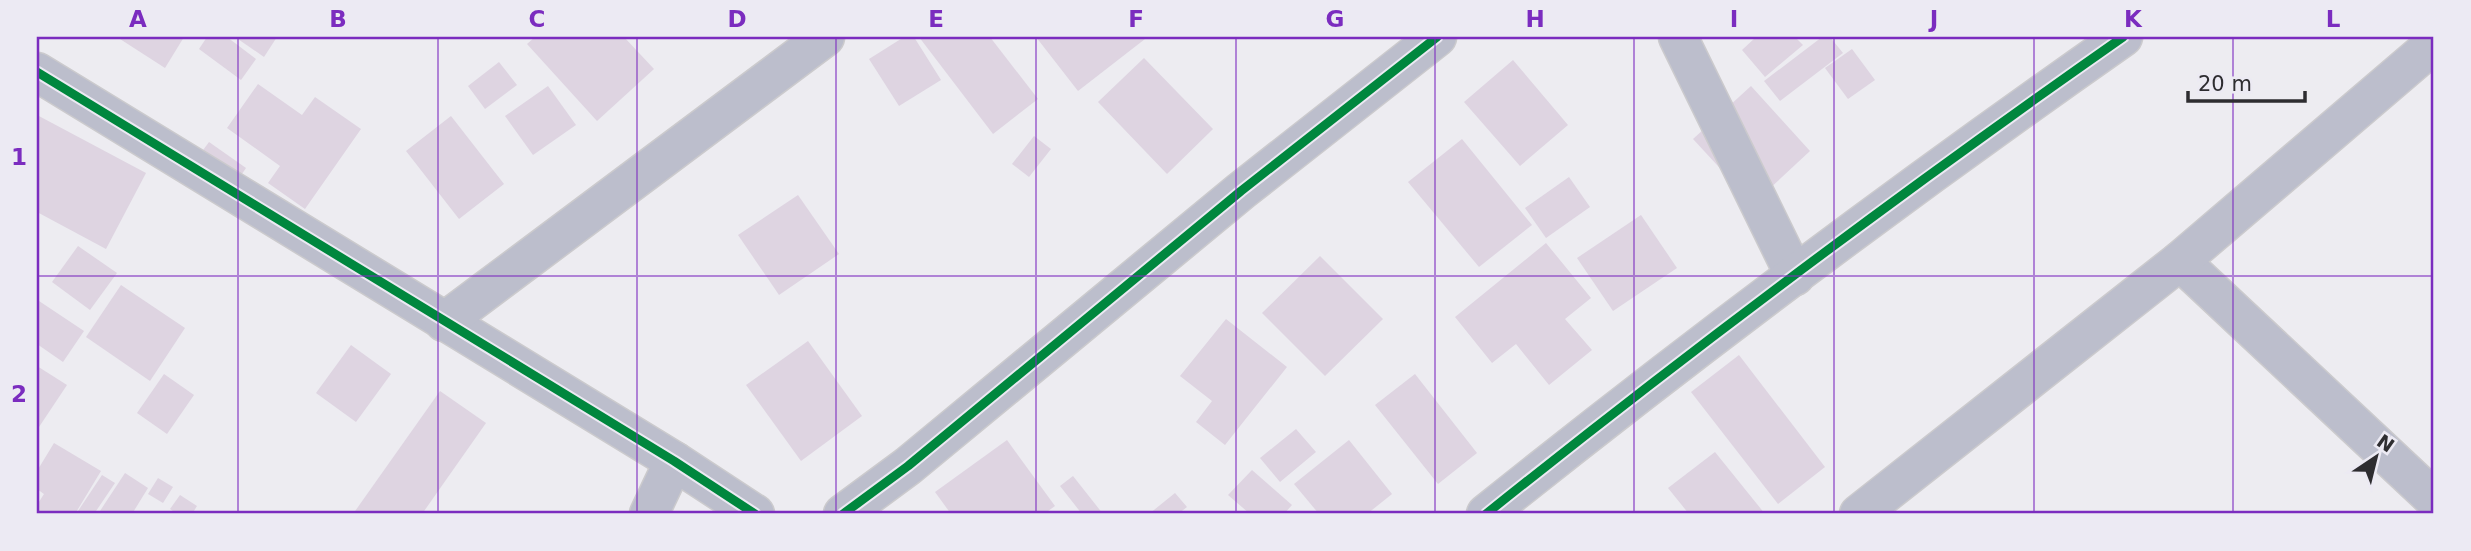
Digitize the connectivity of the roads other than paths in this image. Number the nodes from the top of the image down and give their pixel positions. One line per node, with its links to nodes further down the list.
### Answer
1 (1437, 37): 14 (street)
2 (1678, 37): 8 (street)
3 (2123, 37): 8 (street)
4 (809, 42): 9 (street)
5 (2434, 44): 7 (street)
6 (37, 72): 9 (street)
7 (2180, 261): 11 (street); 16 (street)
8 (1795, 276): 15 (street)
9 (444, 322): 10 (street)
10 (674, 461): 12 (street); 13 (street)
11 (2434, 499)
12 (649, 514)
13 (755, 514)
14 (843, 514)
15 (1486, 514)
16 (1859, 514)

